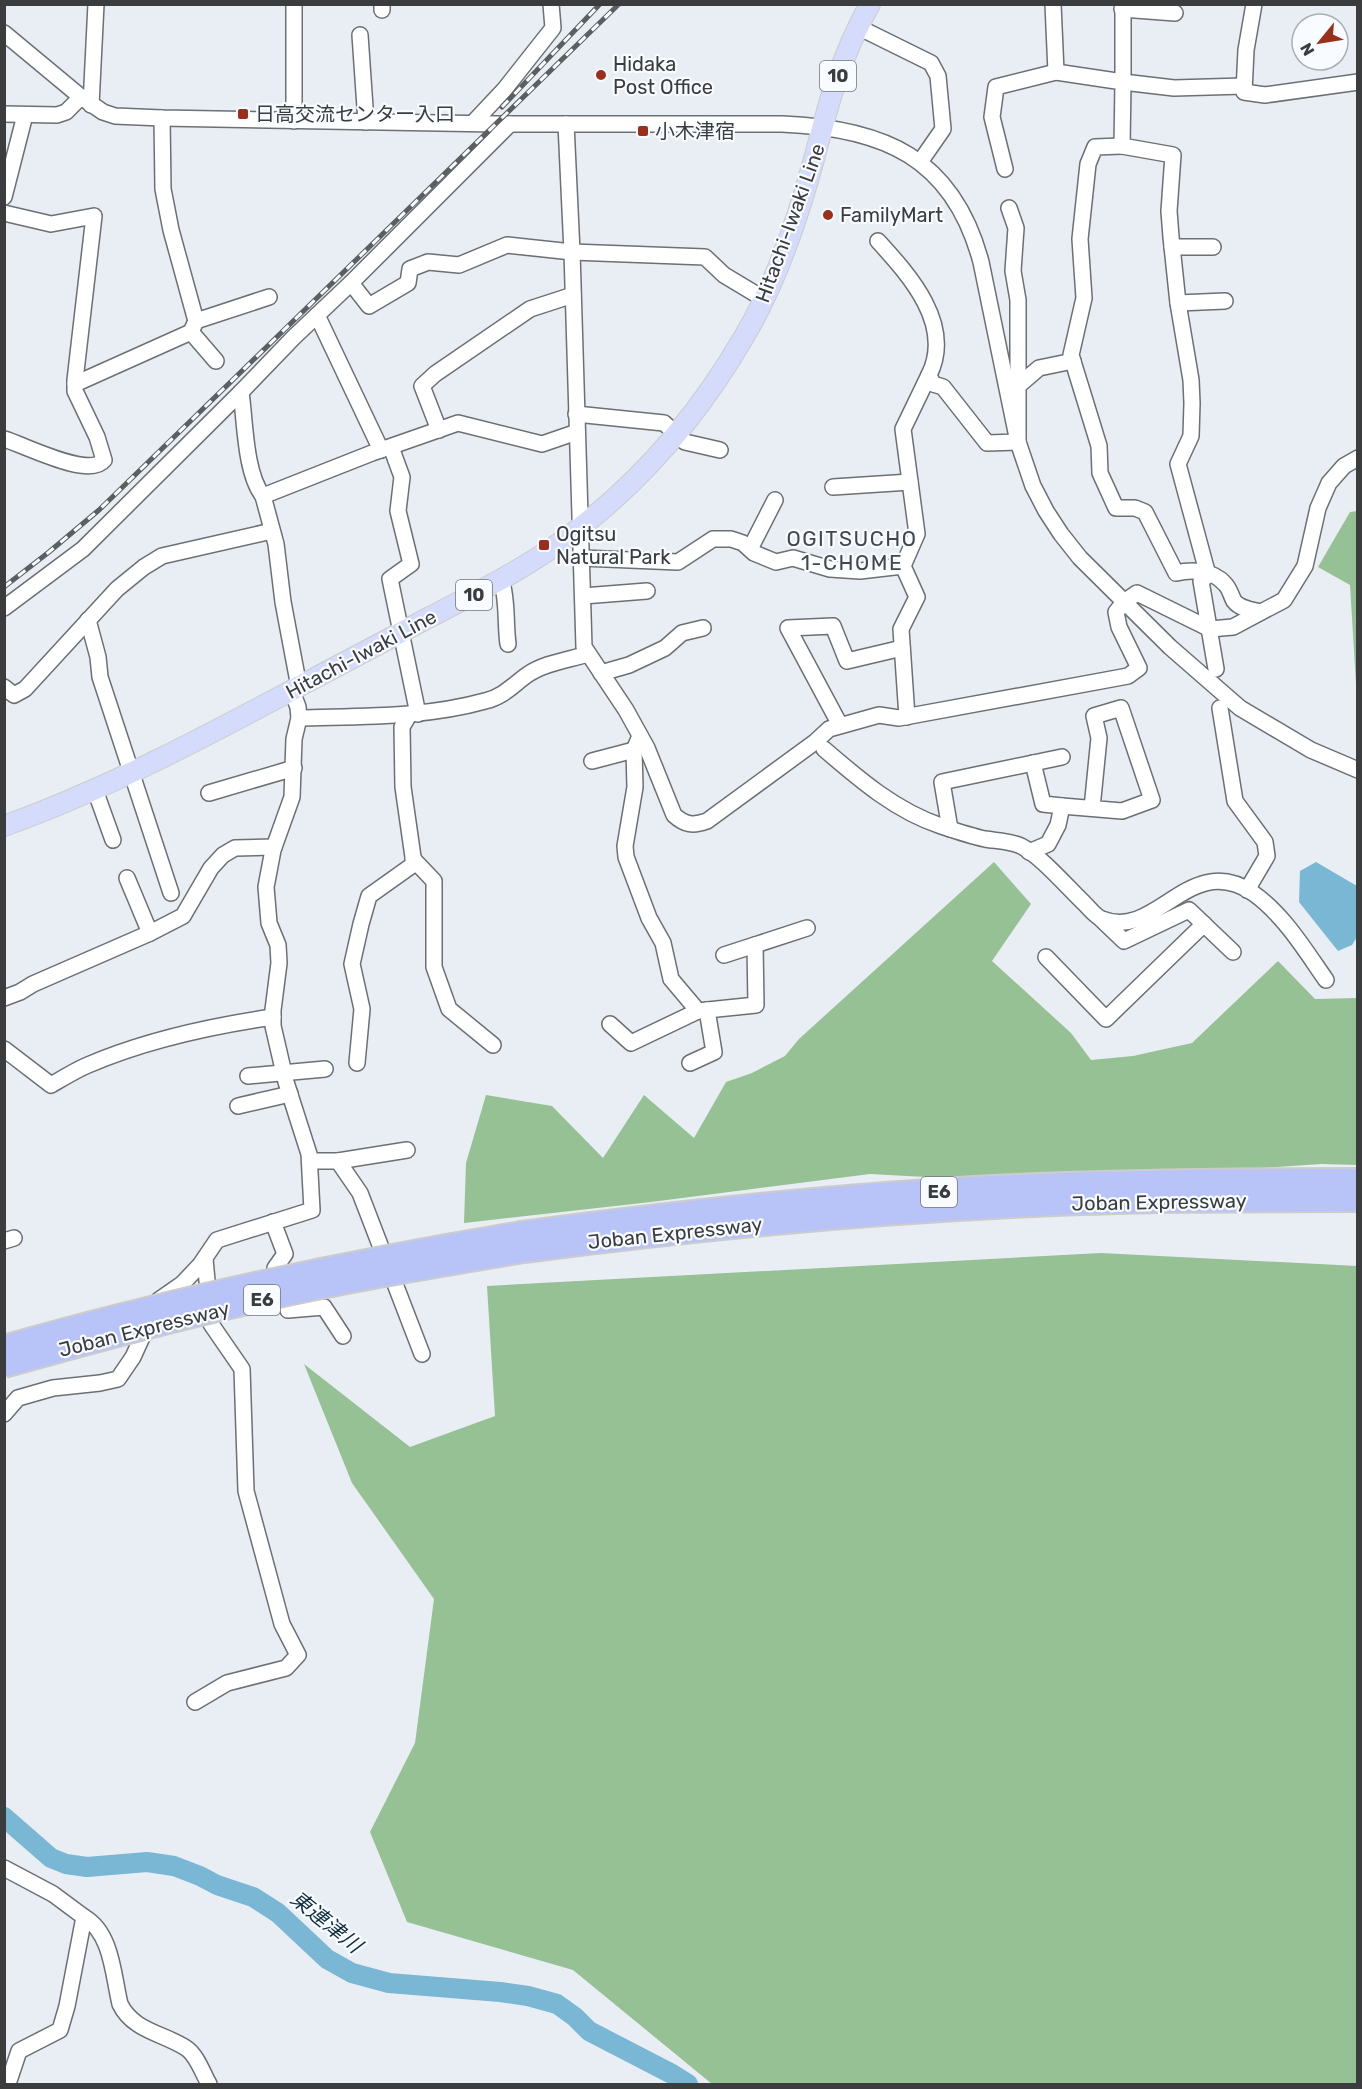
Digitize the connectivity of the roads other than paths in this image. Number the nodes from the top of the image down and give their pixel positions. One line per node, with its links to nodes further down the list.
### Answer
1 (96, 4): 16 (street)
2 (294, 4): 20 (street)
3 (551, 4): 22 (street)
4 (870, 4): 9 (main road, Hitachi-Iwaki Line / 10)
5 (1053, 4): 12 (street)
6 (1254, 4): 15 (street)
7 (1122, 7): 8 (street); 13 (street)
8 (1175, 13)
9 (858, 27): 25 (main road, Hitachi-Iwaki Line / 10); 27 (street)
10 (4, 33): 16 (street)
11 (360, 35): 21 (street)
12 (1056, 72): 13 (street); 28 (street)
13 (1123, 82): 15 (street); 26 (street)
14 (1358, 82): 15 (street)
15 (1244, 86)
16 (86, 101): 18 (street); 19 (street)
17 (4, 114): 18 (street)
18 (25, 115): 29 (street)
19 (162, 118): 20 (street); 43 (street)
20 (294, 121): 21 (street)
21 (366, 122): 22 (street)
22 (473, 123): 23 (street)
23 (510, 124): 24 (street); 36 (street)
24 (566, 124): 25 (street); 35 (street)
25 (823, 127): 27 (street); 39 (main road, Hitachi-Iwaki Line / 10)
26 (1122, 146): 33 (street); 45 (street)
27 (920, 162): 55 (street)
28 (1005, 169)
29 (4, 197)
30 (1009, 208): 48 (street)
31 (4, 213): 47 (street)
32 (878, 241): 46 (street)
33 (1172, 247): 34 (street); 41 (street)
34 (1214, 247)
35 (572, 252): 36 (street); 37 (street); 39 (street)
36 (351, 283): 42 (street)
37 (573, 295): 50 (street); 51 (street)
38 (269, 297): 43 (street)
39 (764, 299): 53 (main road, Hitachi-Iwaki Line / 10)
40 (1225, 301): 41 (street)
41 (1178, 303): 68 (street)
42 (317, 315): 49 (street); 56 (street)
43 (193, 326): 44 (street); 47 (street)
44 (216, 361)
45 (1073, 361): 48 (street); 68 (street)
46 (929, 375): 55 (street); 59 (street)
47 (75, 384): 54 (street)
48 (1018, 386): 55 (street)
49 (241, 392): 61 (street); 73 (street)
50 (576, 414): 52 (street); 53 (street)
51 (439, 430): 52 (street); 56 (street)
52 (577, 432): 63 (street)
53 (676, 435): 57 (street); 63 (main road, Hitachi-Iwaki Line / 10)
54 (4, 439)
55 (1018, 442): 72 (street)
56 (386, 448): 61 (street); 78 (street)
57 (720, 450)
58 (1358, 458): 74 (street)
59 (910, 482): 60 (street); 67 (street)
60 (833, 487)
61 (263, 496): 64 (street)
62 (775, 500): 65 (street)
63 (581, 527): 66 (street); 69 (main road, Hitachi-Iwaki Line / 10)
64 (272, 531): 75 (street); 85 (street)
65 (750, 549): 66 (street); 67 (street)
66 (582, 558): 71 (street)
67 (903, 566): 80 (street)
68 (1207, 573): 74 (street); 77 (street)
69 (501, 579): 78 (main road, Hitachi-Iwaki Line / 10); 79 (street)
70 (647, 591): 71 (street)
71 (583, 596): 81 (street)
72 (1124, 602): 77 (street); 88 (street); 97 (street)
73 (4, 609)
74 (1261, 612): 77 (street)
75 (88, 620): 84 (street); 98 (street)
76 (703, 628): 83 (street)
77 (1210, 629): 82 (street)
78 (402, 632): 85 (main road, Hitachi-Iwaki Line / 10); 87 (street)
79 (508, 644)
80 (902, 648): 88 (street); 90 (street)
81 (588, 654): 83 (street); 87 (street)
82 (1216, 669)
83 (601, 674): 91 (street)
84 (4, 687)
85 (295, 689): 89 (street); 98 (main road, Hitachi-Iwaki Line / 10)
86 (1220, 708): 110 (street)
87 (414, 714): 89 (street); 108 (street)
88 (907, 717): 90 (street)
89 (298, 718): 96 (street)
90 (840, 725): 91 (street)
91 (637, 743): 94 (street); 122 (street)
92 (824, 749): 104 (street)
93 (1062, 757): 95 (street)
94 (592, 761)
95 (1033, 763): 101 (street); 104 (street)
96 (294, 768): 100 (street); 106 (street)
97 (1358, 770)
98 (132, 774): 99 (main road, Hitachi-Iwaki Line / 10); 111 (street)
99 (95, 790): 103 (main road, Hitachi-Iwaki Line / 10); 105 (street)
100 (209, 793)
101 (1062, 806): 102 (street); 107 (street)
102 (1092, 808): 102 (street)
103 (4, 826)
104 (950, 829): 107 (street)
105 (113, 840)
106 (274, 847): 115 (street); 123 (street)
107 (1029, 852): 112 (street)
108 (413, 858): 125 (street); 127 (street)
109 (127, 878): 115 (street)
110 (1247, 890): 112 (street); 120 (street)
111 (171, 893)
112 (1101, 919): 113 (street)
113 (1204, 924): 117 (street); 119 (street)
114 (807, 928): 116 (street)
115 (150, 933): 121 (street)
116 (755, 945): 118 (street); 122 (street)
117 (1233, 952)
118 (724, 955)
119 (1046, 957)
120 (1326, 980)
121 (4, 998)
122 (702, 1010): 124 (street); 128 (street)
123 (273, 1017): 126 (street); 130 (street)
124 (610, 1024)
125 (493, 1045)
126 (4, 1049)
127 (357, 1063)
128 (690, 1063)
129 (325, 1069): 130 (street)
130 (284, 1074): 131 (street); 132 (street)
131 (248, 1076)
132 (290, 1094): 133 (street); 135 (street)
133 (238, 1106)
134 (407, 1150): 136 (street)
135 (310, 1161): 136 (street); 139 (street)
136 (338, 1161): 144 (street)
137 (1358, 1180): 140 (highway, Joban Expressway / E6)
138 (1358, 1200): 140 (highway, Joban Expressway / E6)
139 (273, 1222): 141 (street); 142 (street)
140 (523, 1242): 143 (highway, Joban Expressway / E6, bridge); 145 (highway, Joban Expressway / E6, bridge)
141 (205, 1259): 146 (street); 147 (street)
142 (344, 1336)
143 (4, 1347)
144 (422, 1353)
145 (4, 1366)
146 (4, 1414)
147 (195, 1702)
148 (4, 1868): 149 (street)
149 (84, 1917): 150 (street); 151 (street)
150 (8, 2085)
151 (210, 2085)

